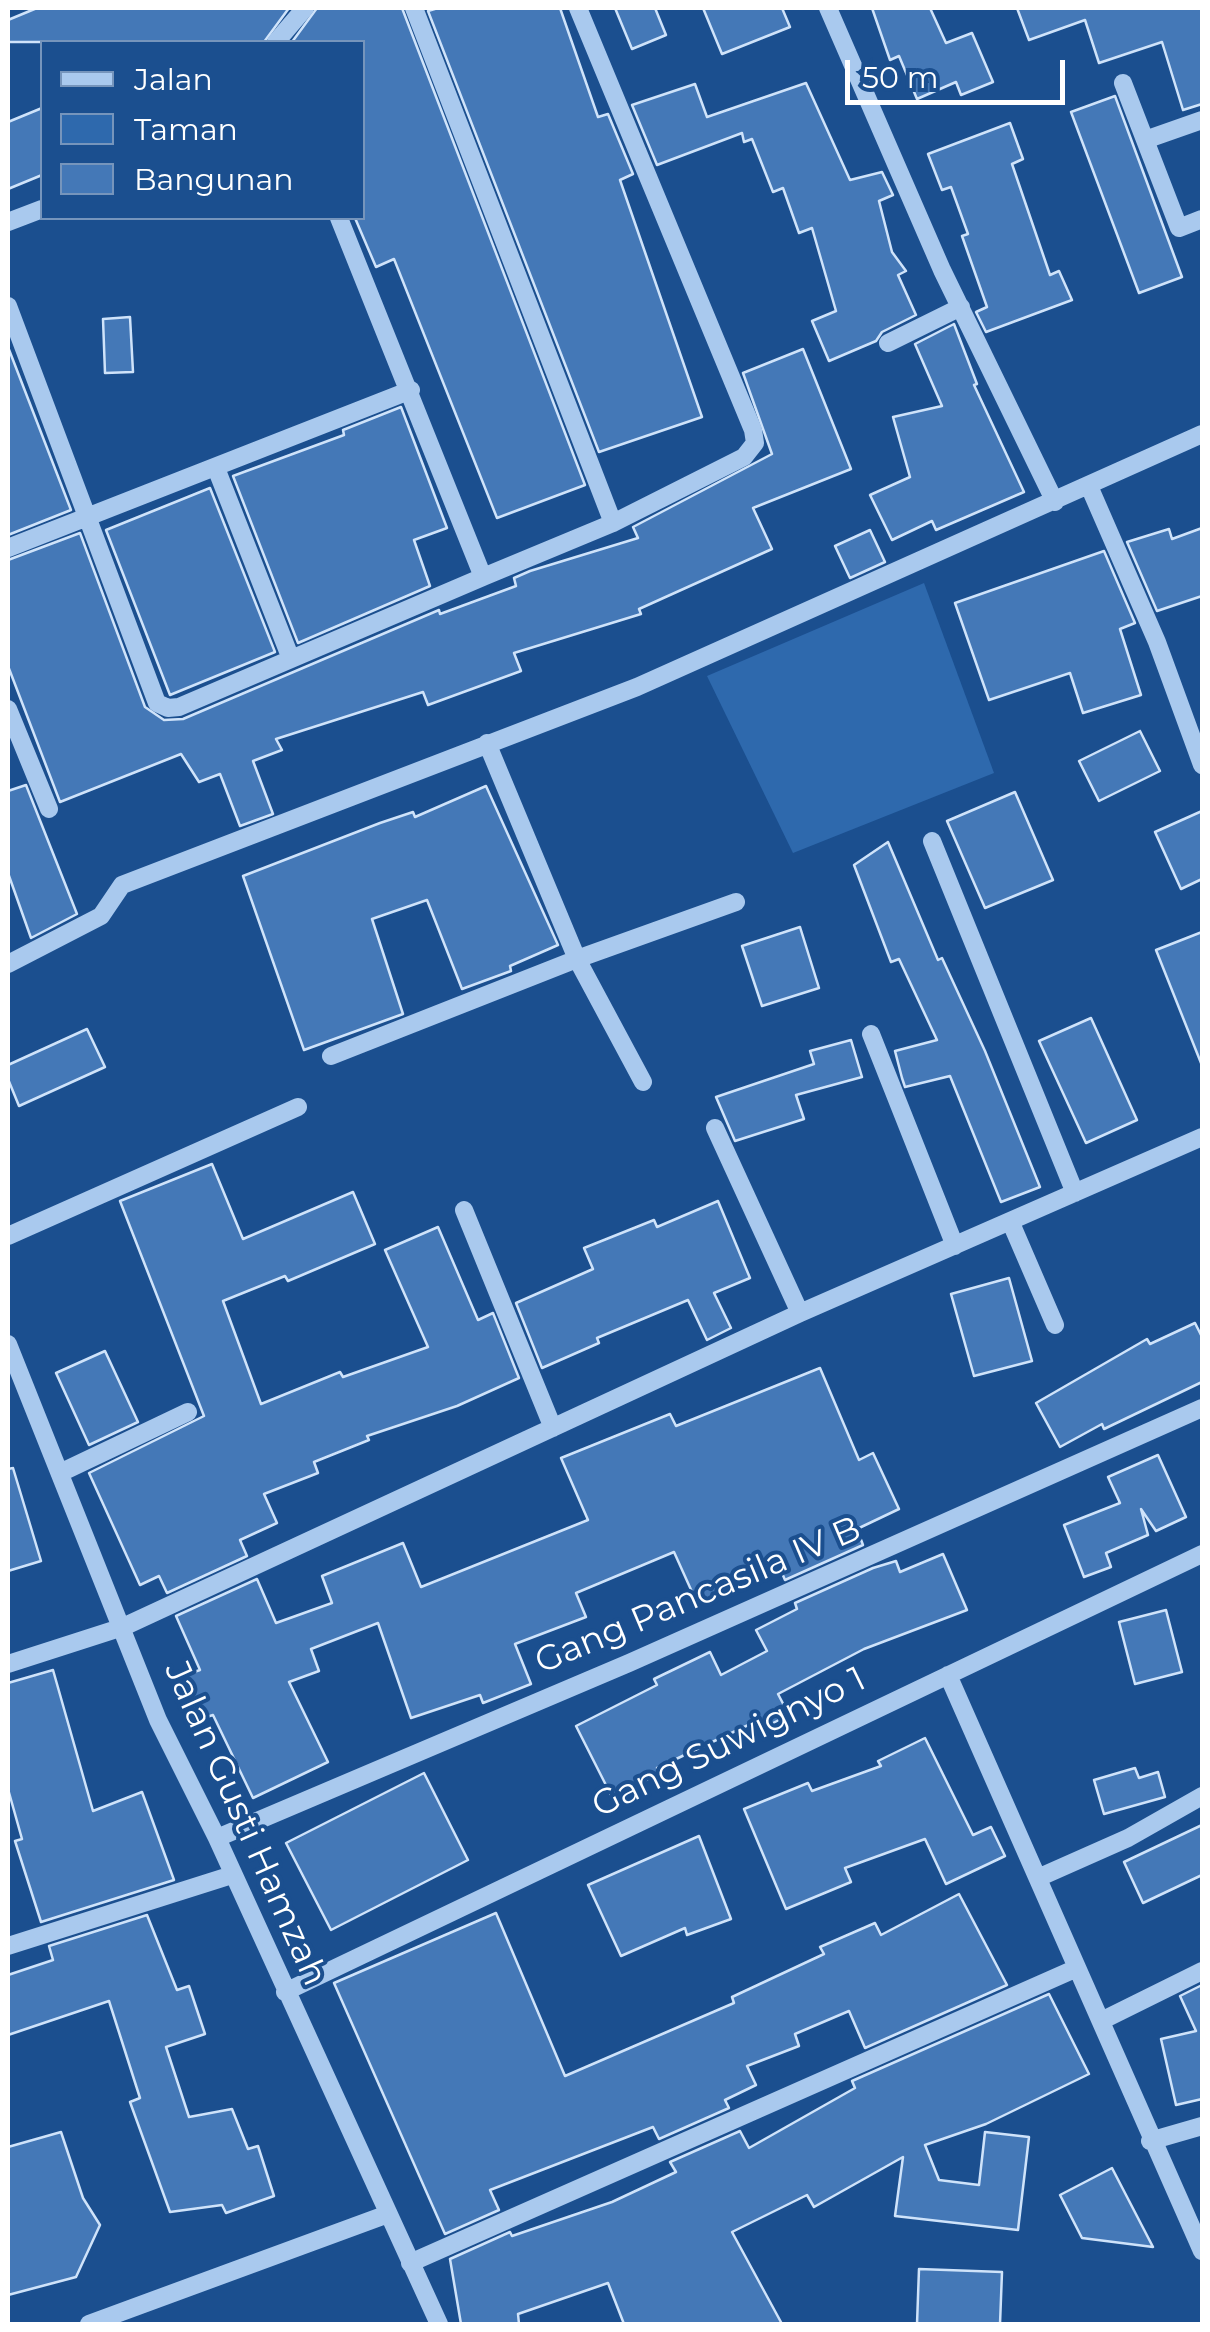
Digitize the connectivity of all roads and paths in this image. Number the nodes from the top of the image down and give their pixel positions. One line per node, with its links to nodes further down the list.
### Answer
1 (306, 8): 5 (street)
2 (414, 8): 22 (street)
3 (578, 8): 22 (street)
4 (828, 8): 14 (street)
5 (278, 40)
6 (1124, 84): 8 (street)
7 (1202, 120): 8 (street)
8 (1145, 140): 10 (street)
9 (40, 210): 12 (street)
10 (1202, 219)
11 (341, 220): 16 (street)
12 (8, 222)
13 (8, 306): 21 (street)
14 (960, 307): 15 (street); 20 (street)
15 (888, 344)
16 (411, 390): 18 (street); 24 (street)
17 (1202, 434): 19 (street)
18 (216, 468): 21 (street); 25 (street)
19 (1089, 486): 20 (street); 28 (street)
20 (1054, 502): 27 (street)
21 (88, 520): 23 (street); 25 (street)
22 (613, 524): 24 (street)
23 (8, 548)
24 (483, 577): 25 (street)
25 (291, 659)
26 (8, 708): 29 (street)
27 (488, 743): 32 (street); 33 (street)
28 (1202, 766)
29 (49, 809)
30 (932, 841): 40 (street)
31 (736, 902): 32 (street)
32 (577, 959): 35 (street); 36 (street)
33 (8, 964)
34 (871, 1034): 44 (street)
35 (331, 1056)
36 (643, 1082)
37 (298, 1108): 43 (street)
38 (715, 1128): 45 (street)
39 (1202, 1136): 40 (street)
40 (1075, 1193): 42 (street)
41 (464, 1210): 52 (street)
42 (1011, 1223): 44 (street); 46 (street)
43 (8, 1236)
44 (955, 1246): 45 (street)
45 (800, 1313): 52 (street)
46 (1056, 1326)
47 (8, 1344): 48 (street, Jalan Gusti Hamzah)
48 (28, 1397): 49 (street); 53 (street, Jalan Gusti Hamzah)
49 (8, 1403)
50 (1202, 1408): 59 (street, Gang Pancasila IV B)
51 (188, 1412): 53 (street)
52 (553, 1428): 55 (street)
53 (62, 1472): 55 (street, Jalan Gusti Hamzah)
54 (1202, 1554): 57 (street, Gang Suwignyo 1)
55 (123, 1627): 56 (street); 59 (street, Jalan Gusti Hamzah)
56 (8, 1664)
57 (948, 1675): 61 (street); 65 (street, Gang Suwignyo 1)
58 (1202, 1796): 61 (street)
59 (218, 1838): 60 (street, Jalan Gusti Hamzah)
60 (232, 1876): 62 (street); 65 (street, Jalan Gusti Hamzah)
61 (1040, 1877): 63 (street)
62 (8, 1946)
63 (1077, 1968): 66 (street); 72 (street)
64 (1202, 1971): 66 (street)
65 (284, 1992): 69 (street, Jalan Gusti Hamzah)
66 (1101, 2020): 68 (street)
67 (1202, 2126): 68 (street)
68 (1150, 2141): 70 (street)
69 (388, 2214): 72 (street, Jalan Gusti Hamzah); 73 (street)
70 (1198, 2230): 71 (street)
71 (1202, 2251)
72 (410, 2263): 74 (street, Jalan Gusti Hamzah)
73 (89, 2324)
74 (439, 2324)

